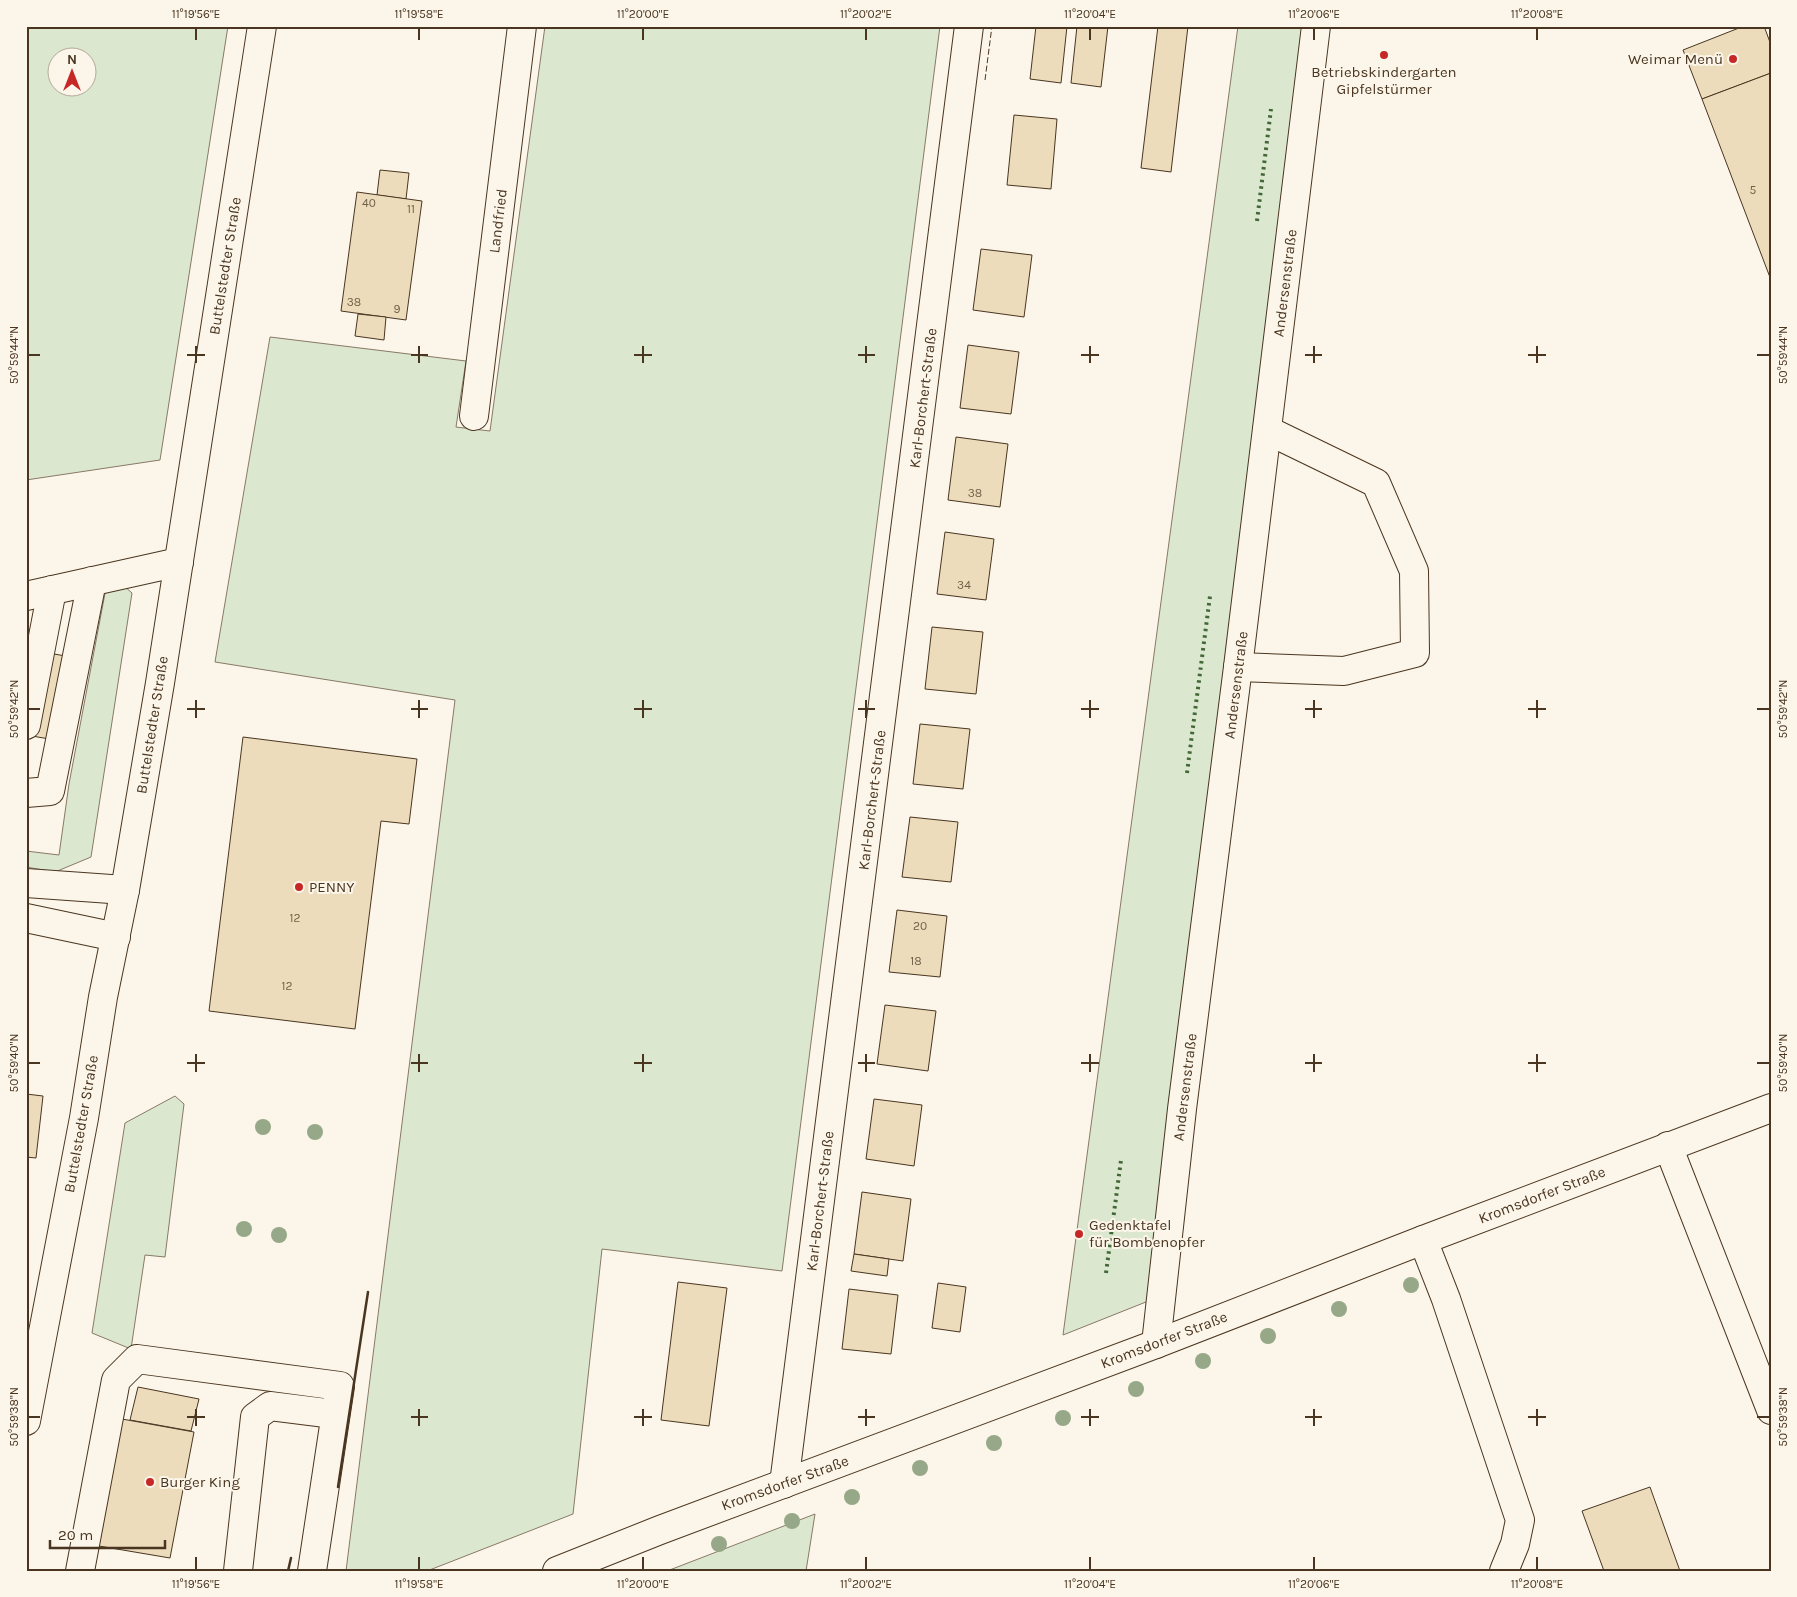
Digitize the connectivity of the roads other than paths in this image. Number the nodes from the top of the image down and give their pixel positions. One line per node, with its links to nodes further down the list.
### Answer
1 (262, 26): 7 (street, Buttelstedter Straße)
2 (522, 26): 5 (street, Landfried)
3 (969, 26): 24 (street, Karl-Borchert-Straße)
4 (1316, 26): 6 (street, Andersenstraße)
5 (474, 416)
6 (1267, 430): 10 (street, Andersenstraße); 10 (street)
7 (179, 562): 8 (street); 14 (street, Buttelstedter Straße)
8 (92, 582): 9 (street); 12 (street)
9 (39, 593): 11 (street)
10 (1238, 667): 20 (street, Andersenstraße)
11 (26, 725)
12 (26, 794)
13 (26, 883): 14 (street)
14 (124, 890): 16 (street, Buttelstedter Straße)
15 (26, 918): 16 (street)
16 (116, 937): 23 (street, Buttelstedter Straße)
17 (1771, 1108): 18 (street, Kromsdorfer Straße)
18 (1668, 1146): 19 (street, Kromsdorfer Straße); 21 (street)
19 (1423, 1240): 20 (street, Kromsdorfer Straße); 29 (street)
20 (1156, 1344): 24 (street, Kromsdorfer Straße)
21 (1771, 1410)
22 (334, 1414): 25 (street); 26 (street); 27 (street)
23 (26, 1421)
24 (784, 1484): 28 (street, Kromsdorfer Straße)
25 (80, 1571)
26 (238, 1571)
27 (312, 1571)
28 (557, 1571)
29 (1504, 1571)

